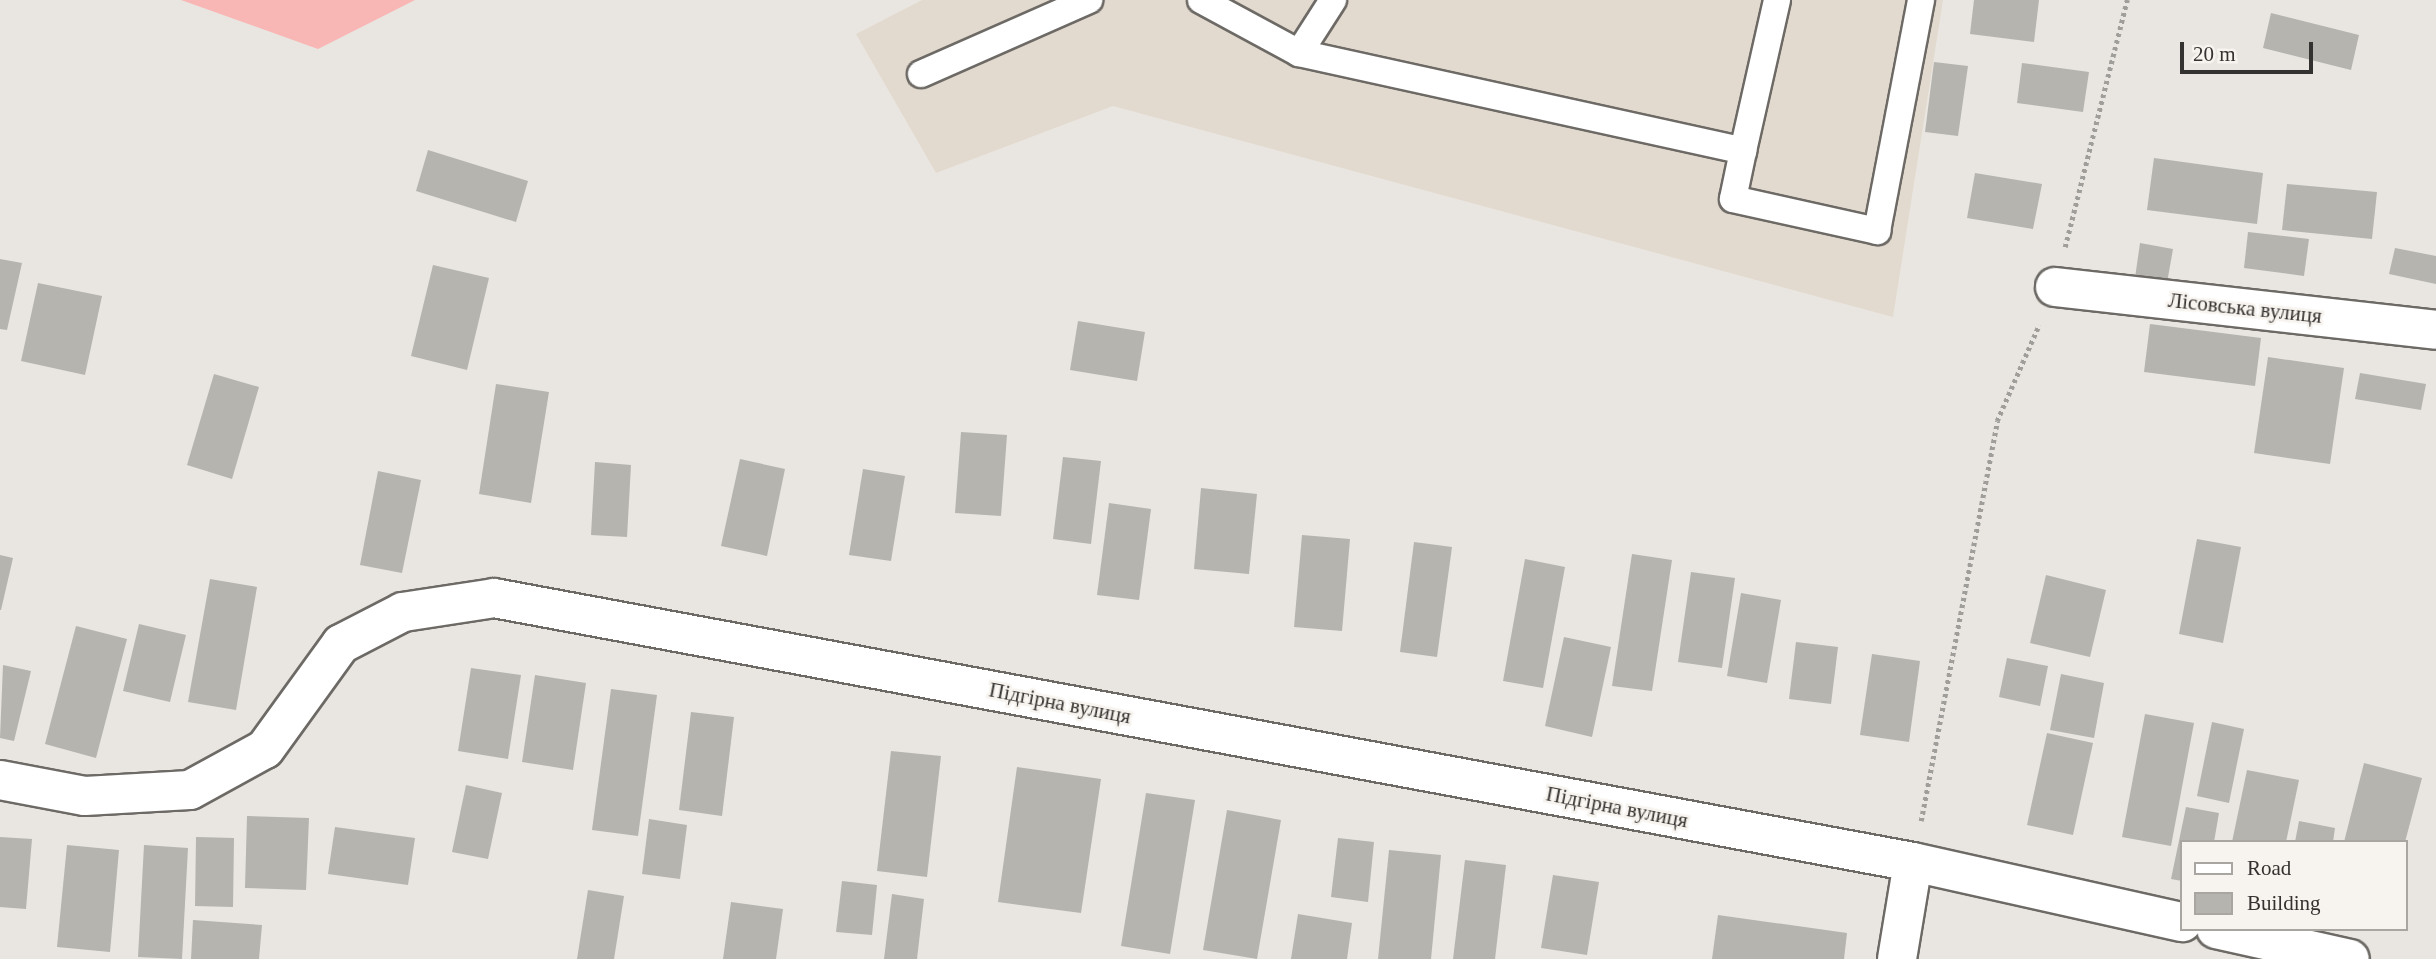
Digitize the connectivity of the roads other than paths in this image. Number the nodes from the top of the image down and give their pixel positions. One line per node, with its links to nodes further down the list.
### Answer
1 (1089, 0): 7 (lane)
2 (1201, 0): 6 (lane)
3 (1333, 0): 6 (lane)
4 (1777, 0): 8 (lane)
5 (1921, 0): 8 (lane)
6 (1299, 53): 8 (lane)
7 (921, 74)
8 (1743, 151)
9 (2055, 287): 10 (street, Лісовська вулиця)
10 (2436, 330)
11 (0, 780): 12 (street, Підгірна вулиця)
12 (1913, 862): 13 (street, Підгірна вулиця); 15 (street)
13 (2180, 922)
14 (2226, 931): 16 (street)
15 (1897, 959)
16 (2350, 959)

